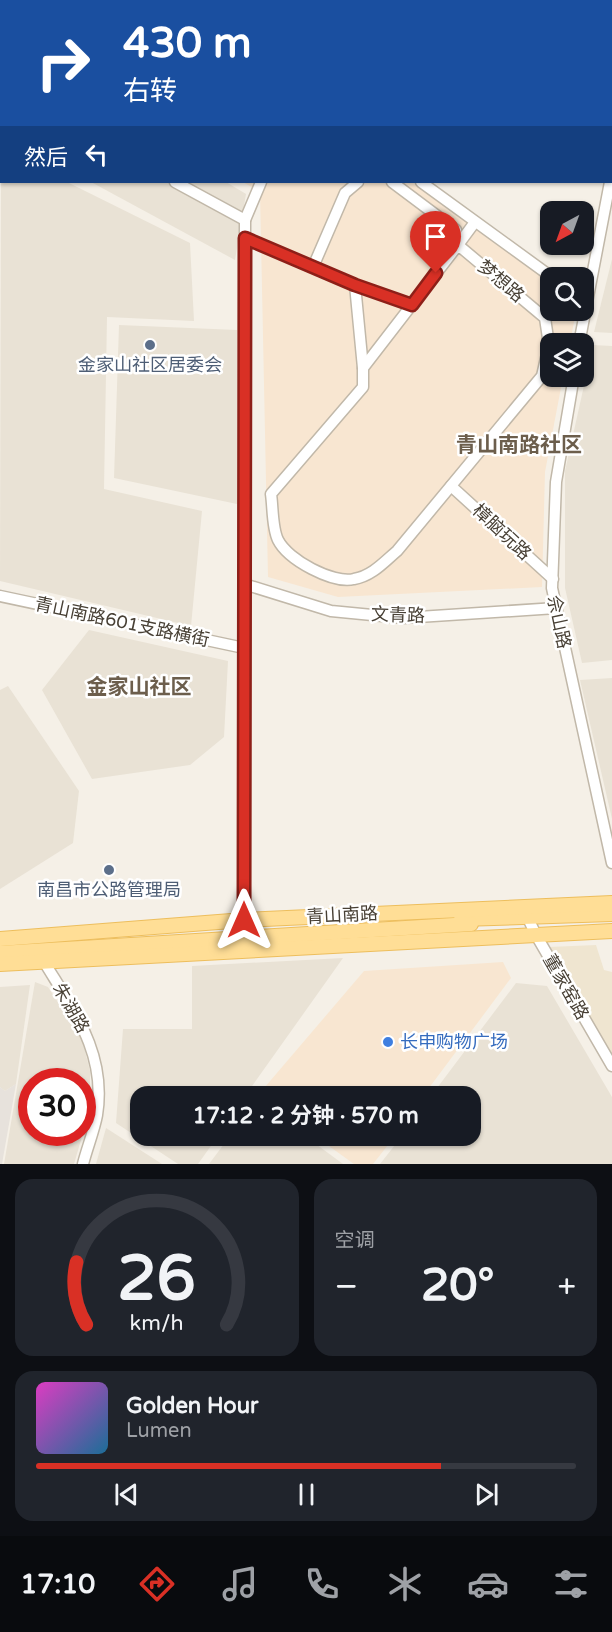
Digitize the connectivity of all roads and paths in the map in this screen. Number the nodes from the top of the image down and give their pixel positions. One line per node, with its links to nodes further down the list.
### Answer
1 (176, 183): 7 (street)
2 (261, 183): 7 (street)
3 (352, 183): 11 (street)
4 (393, 183): 10 (street)
5 (422, 183): 8 (street)
6 (610, 183): 12 (street)
7 (245, 220): 9 (street)
8 (475, 222): 10 (street); 13 (street)
9 (245, 238): 11 (street); 20 (street)
10 (458, 245): 15 (street, 梦想路); 18 (street, 梦想路)
11 (313, 267): 14 (street)
12 (592, 267)
13 (540, 269)
14 (355, 285): 15 (street); 16 (street)
15 (412, 305): 16 (street, 梦想路)
16 (363, 369): 18 (street, 梦想路)
17 (572, 387): 19 (street, 佘山路)
18 (451, 486): 19 (street, 樟脑玩路)
19 (553, 579): 22 (street, 佘山路)
20 (244, 584): 22 (street, 文青路); 23 (street)
21 (0, 596): 23 (street, 青山南路601支路横街)
22 (556, 608): 24 (street, 佘山路)
23 (244, 648): 27 (street)
24 (612, 863)
25 (612, 903): 28 (main road, 青山南路)
26 (612, 914): 28 (main road)
27 (244, 920): 28 (main road, 青山南路); 31 (main road, 青山南路)
28 (529, 920): 29 (main road); 30 (main road, 青山南路); 32 (main road); 33 (main road); 34 (main road, 青山南路); 36 (street, 董家窑路)
29 (612, 921)
30 (612, 931)
31 (0, 939)
32 (0, 946)
33 (0, 953)
34 (43, 960): 35 (main road, 青山南路); 37 (street, 朱湖路)
35 (0, 964)
36 (612, 1066)
37 (83, 1164)

